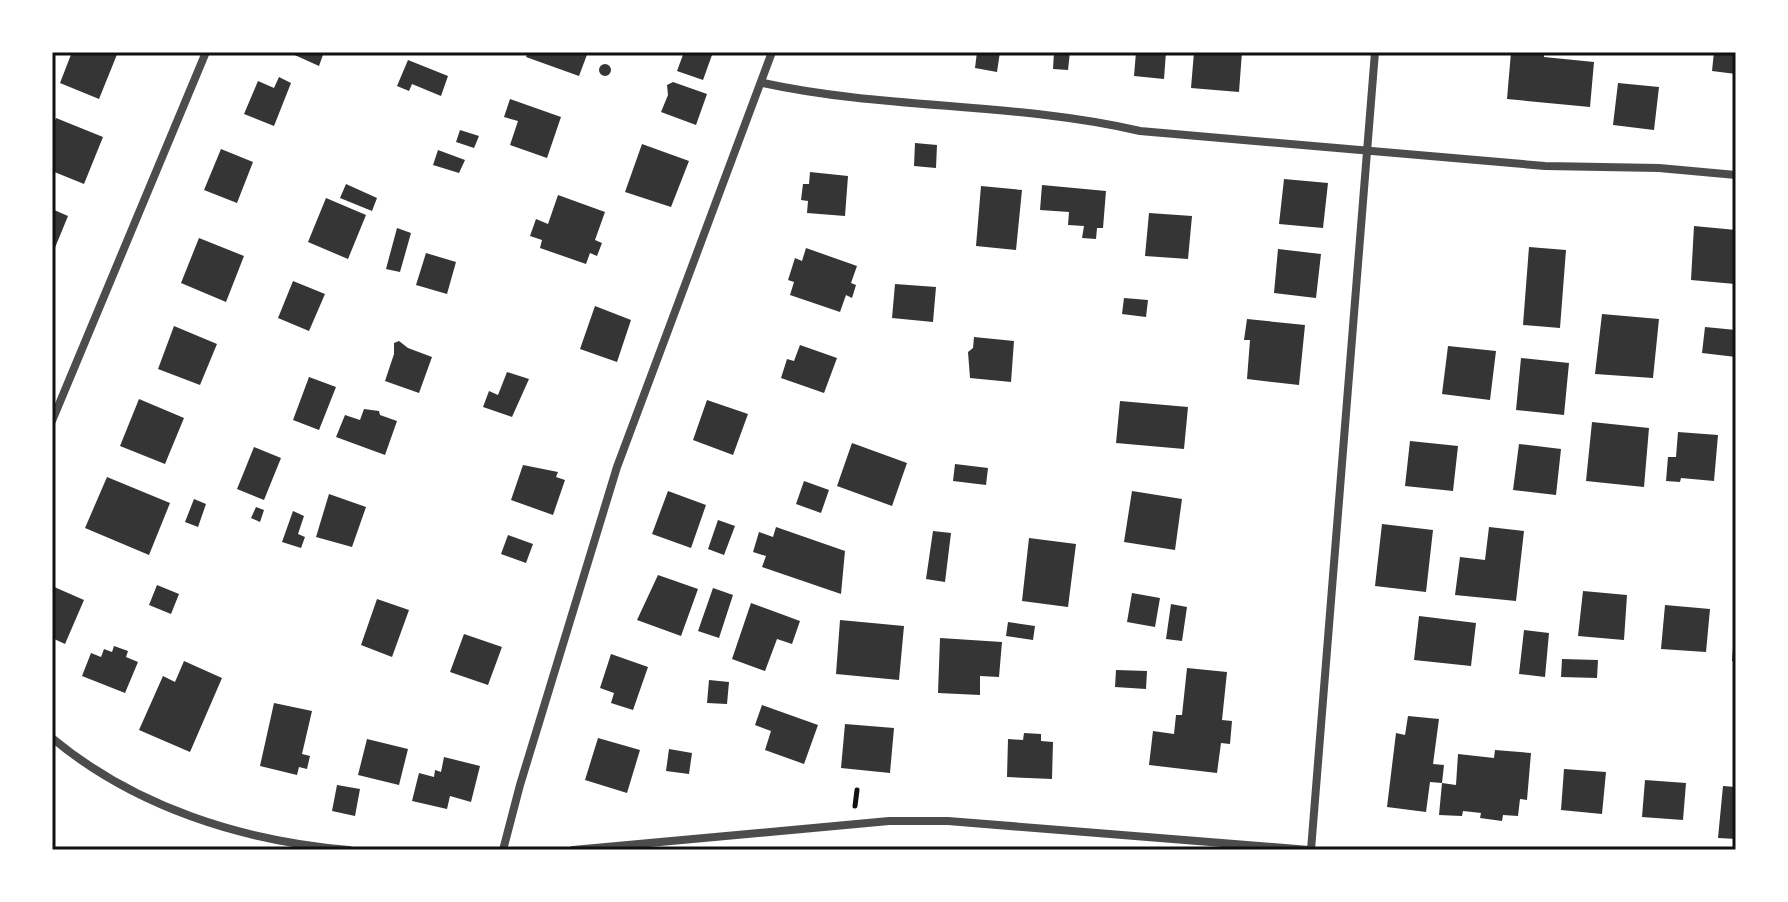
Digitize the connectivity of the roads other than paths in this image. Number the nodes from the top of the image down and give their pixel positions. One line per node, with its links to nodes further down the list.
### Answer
1 (206, 52): 7 (street)
2 (772, 52): 4 (street)
3 (1375, 52): 5 (street)
4 (763, 83): 5 (street); 10 (street)
5 (1367, 151): 6 (street); 12 (street)
6 (1736, 175)
7 (52, 421)
8 (52, 738): 9 (street)
9 (349, 850)
10 (503, 850)
11 (573, 850): 12 (street)
12 (1310, 850)

